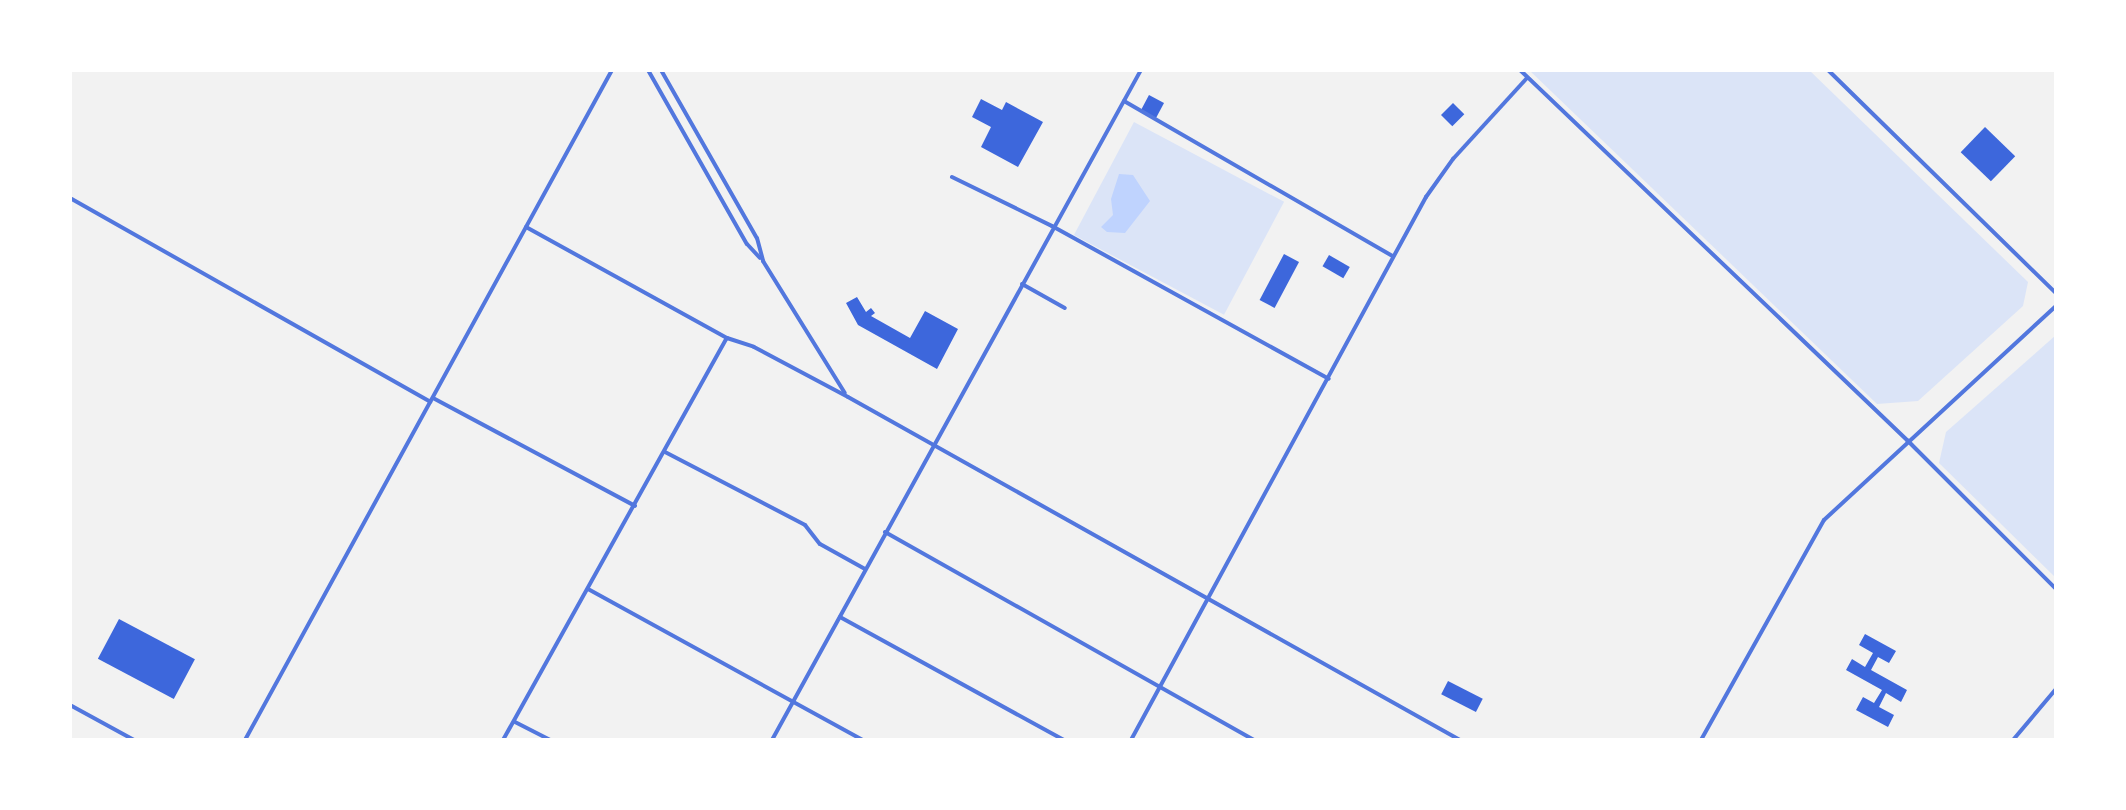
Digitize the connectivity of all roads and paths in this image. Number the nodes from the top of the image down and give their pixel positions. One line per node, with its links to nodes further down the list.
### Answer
1 (612, 70): 12 (street)
2 (648, 70): 14 (street)
3 (661, 70): 14 (street)
4 (1141, 70): 8 (street)
5 (1520, 70): 7 (street)
6 (1828, 70): 16 (street)
7 (1527, 78): 13 (street); 23 (street)
8 (1124, 101): 11 (street); 13 (street)
9 (952, 177): 11 (street)
10 (70, 198): 22 (street)
11 (1052, 226): 15 (street); 20 (street)
12 (526, 228): 19 (street); 22 (street)
13 (1394, 256): 20 (street)
14 (764, 261): 21 (street)
15 (1022, 284): 18 (street); 24 (street)
16 (2056, 293)
17 (2056, 306): 23 (street)
18 (1065, 308)
19 (727, 338): 21 (street); 25 (street)
20 (1329, 378): 31 (street)
21 (848, 397): 24 (street)
22 (431, 400): 26 (street); 40 (street)
23 (1908, 440): 30 (street); 50 (street)
24 (933, 446): 27 (street); 31 (street)
25 (665, 452): 26 (street); 28 (street)
26 (634, 506): 29 (street)
27 (885, 532): 28 (street); 33 (street)
28 (864, 569): 32 (street)
29 (588, 588): 35 (street); 37 (street)
30 (2056, 589)
31 (1209, 600): 33 (street); 38 (street)
32 (839, 616): 35 (street); 45 (street)
33 (1160, 689): 46 (street); 47 (street)
34 (2056, 689): 51 (street)
35 (794, 702): 43 (street); 44 (street)
36 (70, 705): 39 (street)
37 (514, 721): 41 (street); 42 (street)
38 (1445, 731): 48 (street); 49 (street)
39 (134, 740)
40 (245, 740)
41 (503, 740)
42 (550, 740)
43 (772, 740)
44 (864, 740)
45 (1064, 740)
46 (1131, 740)
47 (1254, 740)
48 (1440, 740)
49 (1460, 740)
50 (1701, 740)
51 (2012, 740)

